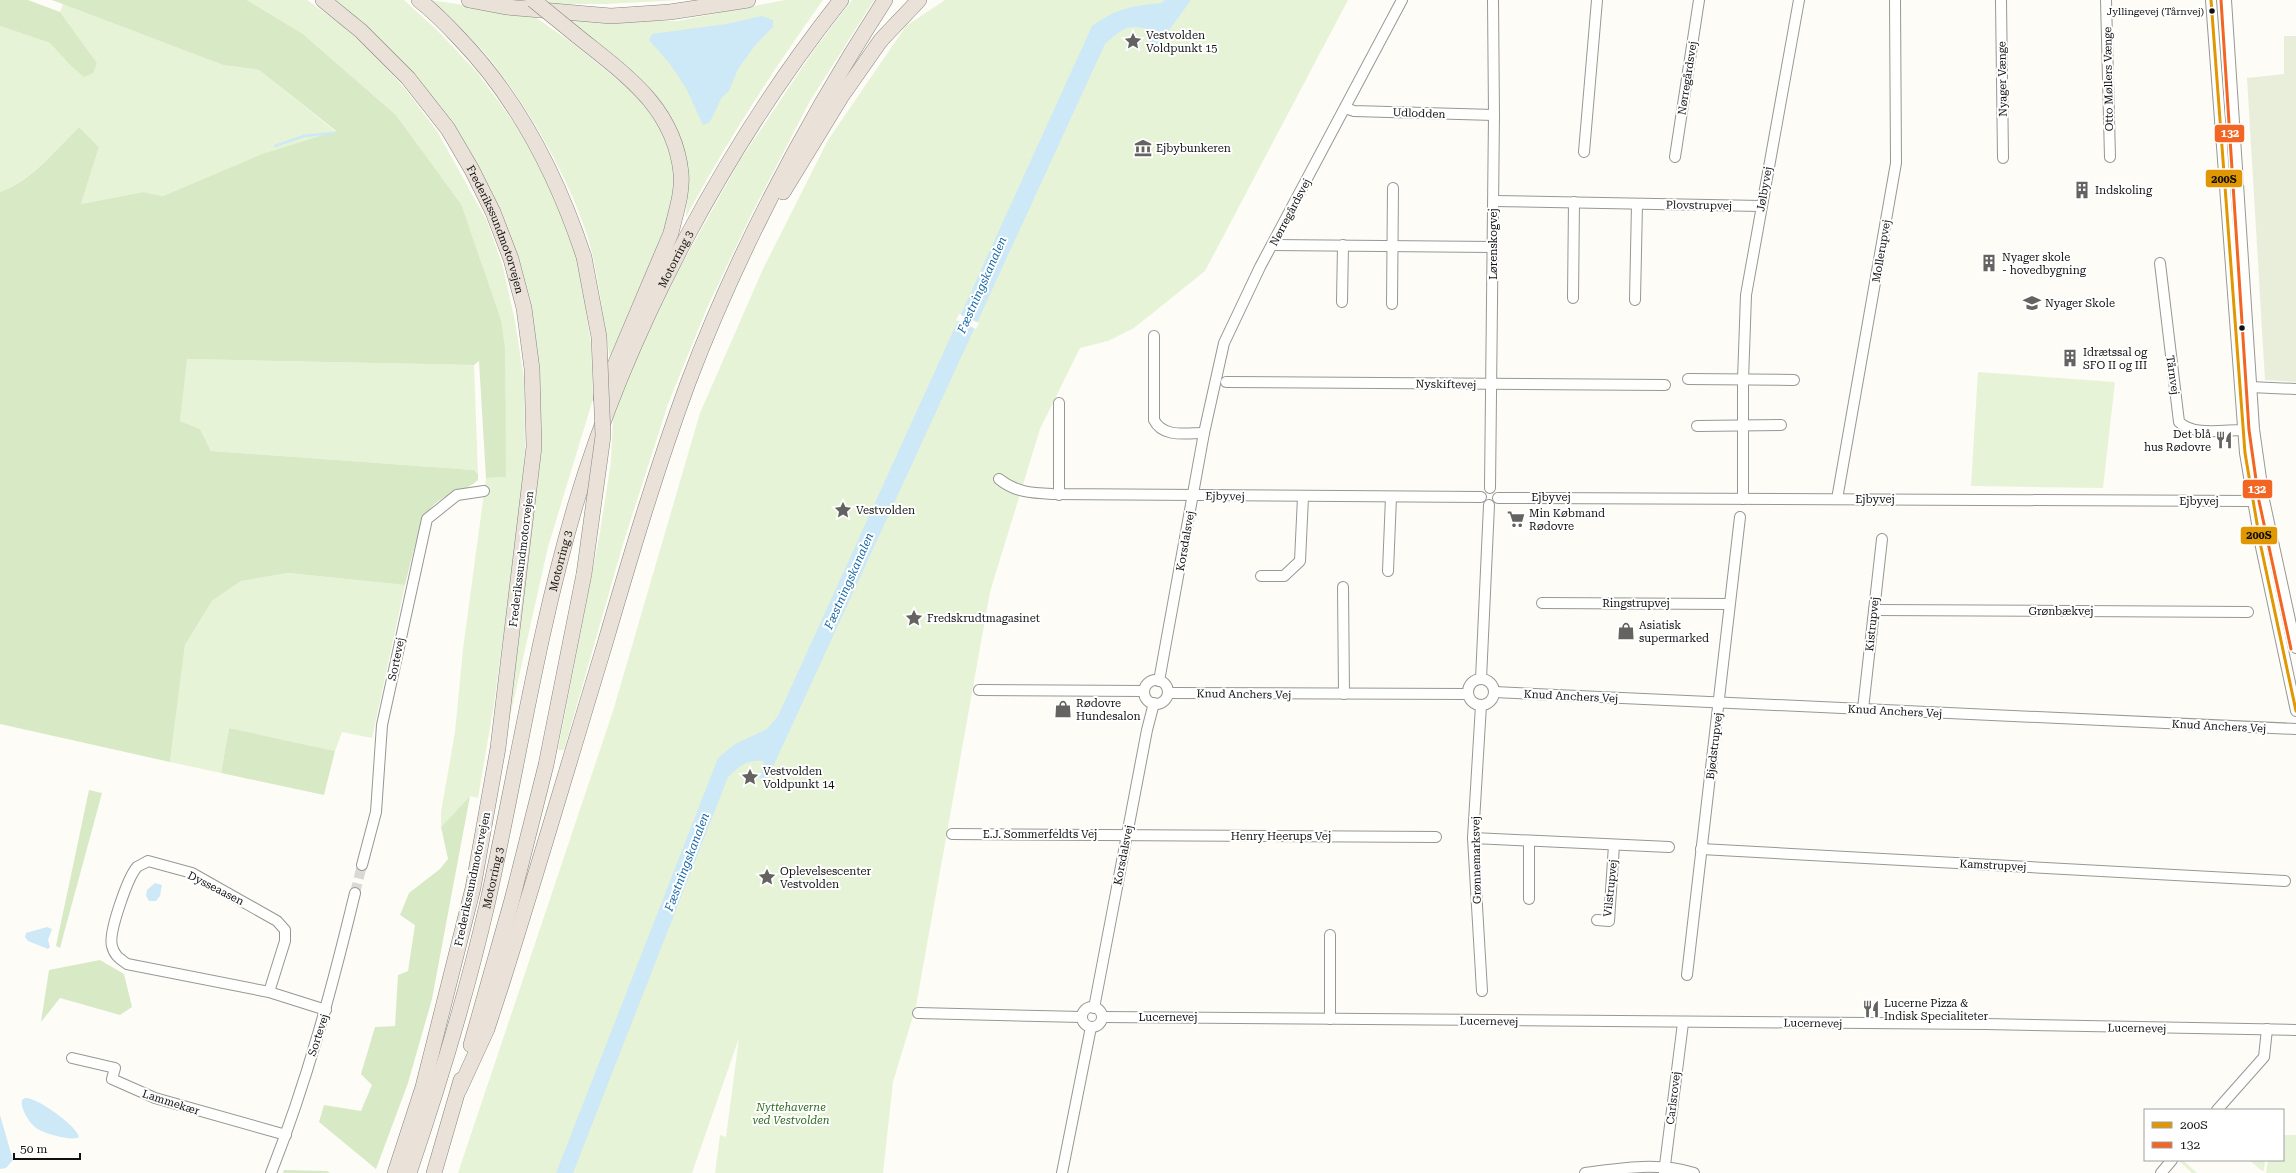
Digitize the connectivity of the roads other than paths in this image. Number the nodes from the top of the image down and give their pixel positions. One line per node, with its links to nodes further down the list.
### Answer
1 (323, 0): 127 (highway, Frederikssundmotorvejen)
2 (419, 0): 121 (highway, bridge)
3 (469, 0): 5 (highway)
4 (533, 0): 67 (highway, bridge)
5 (748, 0)
6 (841, 0): 67 (highway, Motorring 3)
7 (885, 0): 30 (highway)
8 (920, 0): 30 (highway)
9 (1402, 0): 19 (street, Nørregårdsvej)
10 (1493, 0): 20 (street, Lørenskogvej)
11 (1597, 0): 21 (street)
12 (1699, 0): 22 (street, Nørregårdsvej)
13 (1799, 0): 29 (street, Jølbyvej)
14 (1895, 0): 65 (street, Mollerupvej)
15 (2001, 0): 24 (street, Nyager Vænge)
16 (2106, 0): 23 (street, Otto Møllers Vænge)
17 (2211, 0): 53 (street)
18 (2226, 0): 47 (street)
19 (1345, 108): 20 (street, Udlodden); 31 (street, Nørregårdsvej)
20 (1494, 115): 26 (street, Lørenskogvej)
21 (1584, 152)
22 (1675, 157)
23 (2110, 157)
24 (2003, 158)
25 (1393, 188): 33 (street)
26 (1494, 201): 27 (street, Plovstrupvej); 34 (street, Lørenskogvej)
27 (1574, 202): 28 (street, Plovstrupvej); 36 (street)
28 (1637, 204): 29 (street, Plovstrupvej); 37 (street)
29 (1761, 206): 42 (street, Jølbyvej)
30 (748, 243): 121 (highway)
31 (1272, 245): 32 (street); 54 (street, Nørregårdsvej)
32 (1343, 245): 33 (street); 38 (street)
33 (1393, 246): 34 (street); 39 (street)
34 (1493, 247): 45 (street, Lørenskogvej)
35 (2160, 263): 53 (street, Tårnvej)
36 (1572, 298)
37 (1636, 300)
38 (1342, 302)
39 (1392, 304)
40 (1154, 336): 54 (street)
41 (1688, 379): 42 (street)
42 (1743, 380): 43 (street); 52 (street, Jølbyvej)
43 (1794, 380)
44 (1226, 382): 45 (street, Nyskiftevej)
45 (1492, 385): 46 (street, Nyskiftevej); 56 (street, Lørenskogvej)
46 (1665, 385)
47 (2250, 387): 48 (street); 78 (street)
48 (2296, 390)
49 (1059, 403): 58 (street)
50 (1781, 425): 52 (street)
51 (1697, 426): 52 (street)
52 (1743, 426): 64 (street, Jølbyvej)
53 (2243, 430): 66 (street)
54 (1204, 433): 59 (street, Nørregårdsvej)
55 (999, 479): 58 (street, Ejbyvej)
56 (1490, 488): 62 (street); 63 (street)
57 (484, 491): 101 (street, Sortevej)
58 (1059, 495): 59 (street, Ejbyvej)
59 (1193, 495): 60 (street, Ejbyvej); 80 (street, Korsdalsvej)
60 (1303, 497): 61 (street, Ejbyvej); 72 (street)
61 (1391, 497): 62 (street, Ejbyvej); 71 (street)
62 (1482, 497): 68 (street)
63 (1498, 498): 64 (street, Ejbyvej); 68 (street)
64 (1743, 499): 65 (street, Ejbyvej)
65 (1837, 499): 66 (street, Ejbyvej)
66 (2252, 501): 91 (street)
67 (577, 502): 128 (highway, Motorring 3)
68 (1489, 505): 79 (street)
69 (1740, 517): 75 (street, Bjødstrupvej)
70 (1882, 539): 76 (street, Kistrupvej)
71 (1388, 572)
72 (1261, 576)
73 (1343, 587): 85 (street)
74 (1542, 603): 75 (street, Ringstrupvej)
75 (1729, 604): 88 (street, Bjødstrupvej)
76 (1874, 610): 77 (street, Grønbækvej); 90 (street, Kistrupvej)
77 (2248, 612)
78 (2296, 648)
79 (1482, 679): 83 (street); 86 (street)
80 (1159, 681): 82 (street); 84 (street)
81 (979, 690): 82 (street)
82 (1144, 691): 87 (street)
83 (1494, 692): 88 (street, Knud Anchers Vej); 89 (street)
84 (1168, 693): 85 (street, Knud Anchers Vej); 87 (street)
85 (1344, 694): 86 (street, Knud Anchers Vej)
86 (1468, 694): 89 (street)
87 (1154, 703): 94 (street, Korsdalsvej)
88 (1719, 704): 90 (street, Knud Anchers Vej); 100 (street, Bjødstrupvej)
89 (1481, 705): 96 (street, Grønnemarksvej)
90 (1863, 709): 92 (street, Knud Anchers Vej)
91 (2296, 711)
92 (2296, 729)
93 (952, 834): 94 (street, E.J. Sommerfeldts Vej)
94 (1127, 835): 95 (street, Henry Heerups Vej); 110 (street, Korsdalsvej)
95 (1436, 837)
96 (1473, 838): 97 (street, Vilstrupvej); 108 (street, Grønnemarksvej)
97 (1529, 841): 98 (street, Vilstrupvej); 104 (street)
98 (1614, 845): 99 (street, Vilstrupvej); 105 (street, Vilstrupvej)
99 (1669, 847)
100 (1701, 849): 102 (street, Kamstrupvej); 107 (street, Bjødstrupvej)
101 (362, 865)
102 (2285, 881)
103 (355, 893): 111 (street, Sortevej)
104 (1529, 899)
105 (1597, 920)
106 (1330, 935): 115 (street)
107 (1687, 975)
108 (1482, 991)
109 (269, 992): 109 (street, Dysseaasen); 111 (street, Dysseaasen)
110 (1094, 1008): 113 (street); 114 (street)
111 (326, 1010): 123 (street, Sortevej)
112 (918, 1013): 113 (street)
113 (1082, 1017): 117 (street)
114 (1102, 1017): 115 (street, Lucernevej); 117 (street)
115 (1330, 1019): 116 (street, Lucernevej)
116 (1683, 1023): 118 (street, Lucernevej); 125 (street, Carlsrovej)
117 (1091, 1027): 130 (street)
118 (2267, 1030): 119 (street, Lucernevej); 122 (street)
119 (2296, 1030)
120 (72, 1058): 123 (street, Lammekær)
121 (459, 1090): 129 (highway)
122 (2218, 1109)
123 (286, 1135): 126 (street, Sortevej)
124 (2171, 1161): 133 (street)
125 (1665, 1170): 131 (street); 132 (street)
126 (271, 1173)
127 (395, 1173)
128 (409, 1173)
129 (434, 1173)
130 (1062, 1173)
131 (1585, 1173)
132 (1694, 1173)
133 (2161, 1173)

